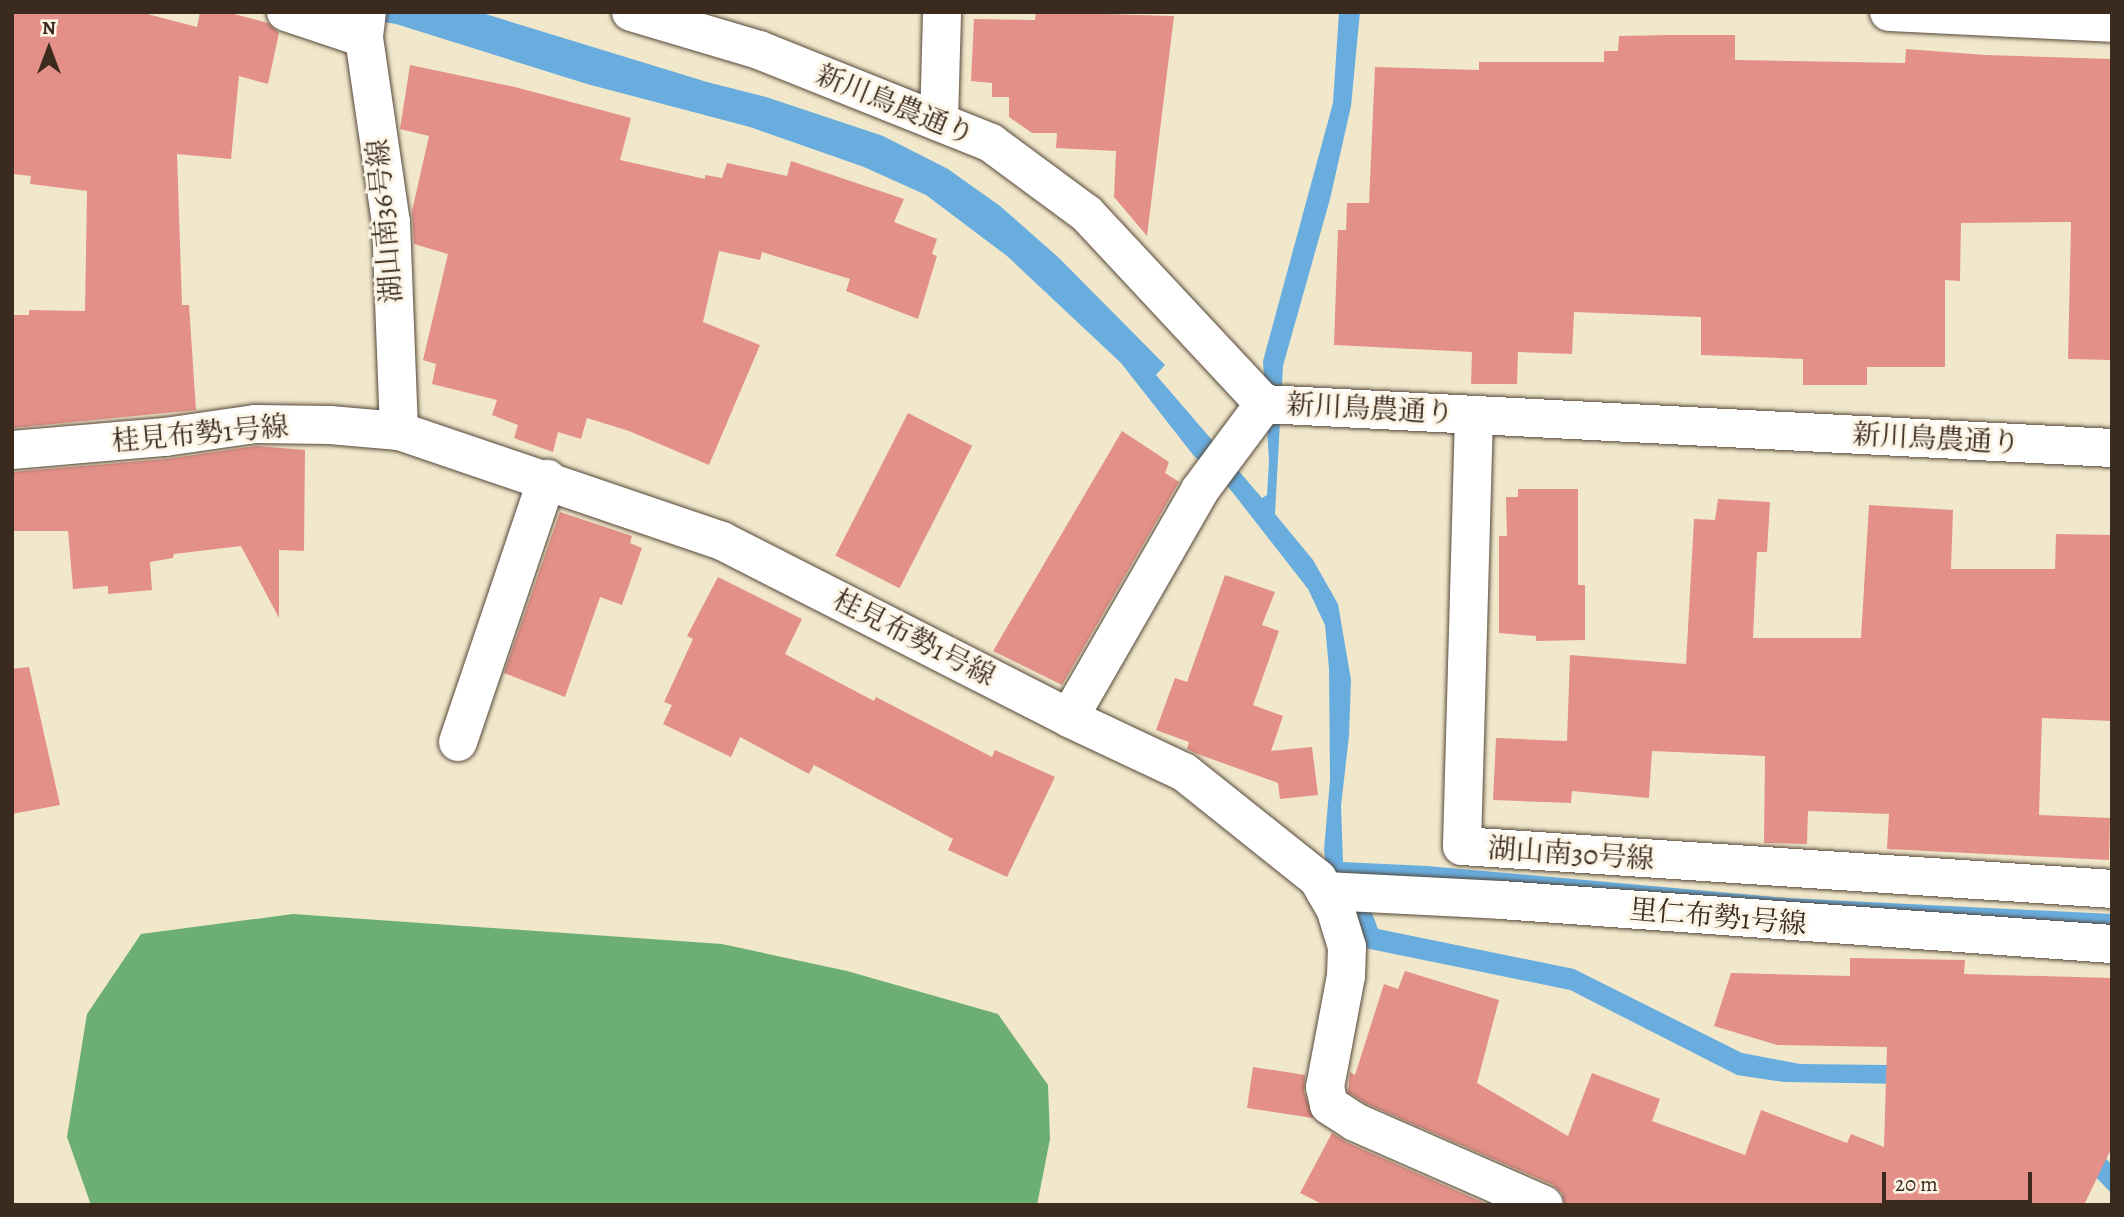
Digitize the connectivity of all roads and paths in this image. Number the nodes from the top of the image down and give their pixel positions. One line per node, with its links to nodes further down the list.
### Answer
1 (286, 12): 6 (street)
2 (631, 12): 7 (street, 新川鳥農通り)
3 (942, 12): 7 (street)
4 (1889, 12): 5 (street)
5 (2112, 23)
6 (365, 25): 10 (street, 湖山南36号線)
7 (939, 122): 8 (street, 新川鳥農通り)
8 (1264, 404): 9 (street, 新川鳥農通り); 14 (street)
9 (1474, 415): 11 (street, 新川鳥農通り); 16 (street, 湖山南30号線)
10 (399, 431): 12 (street, 桂見布勢1号線); 13 (street, 桂見布勢1号線)
11 (2112, 448)
12 (12, 450)
13 (547, 479): 14 (street, 桂見布勢1号線); 15 (street)
14 (1069, 718): 17 (street, 桂見布勢1号線)
15 (458, 742)
16 (2112, 888)
17 (1325, 891): 18 (street, 里仁布勢1号線); 19 (street, 桂見布勢1号線)
18 (2112, 944)
19 (1544, 1205)

